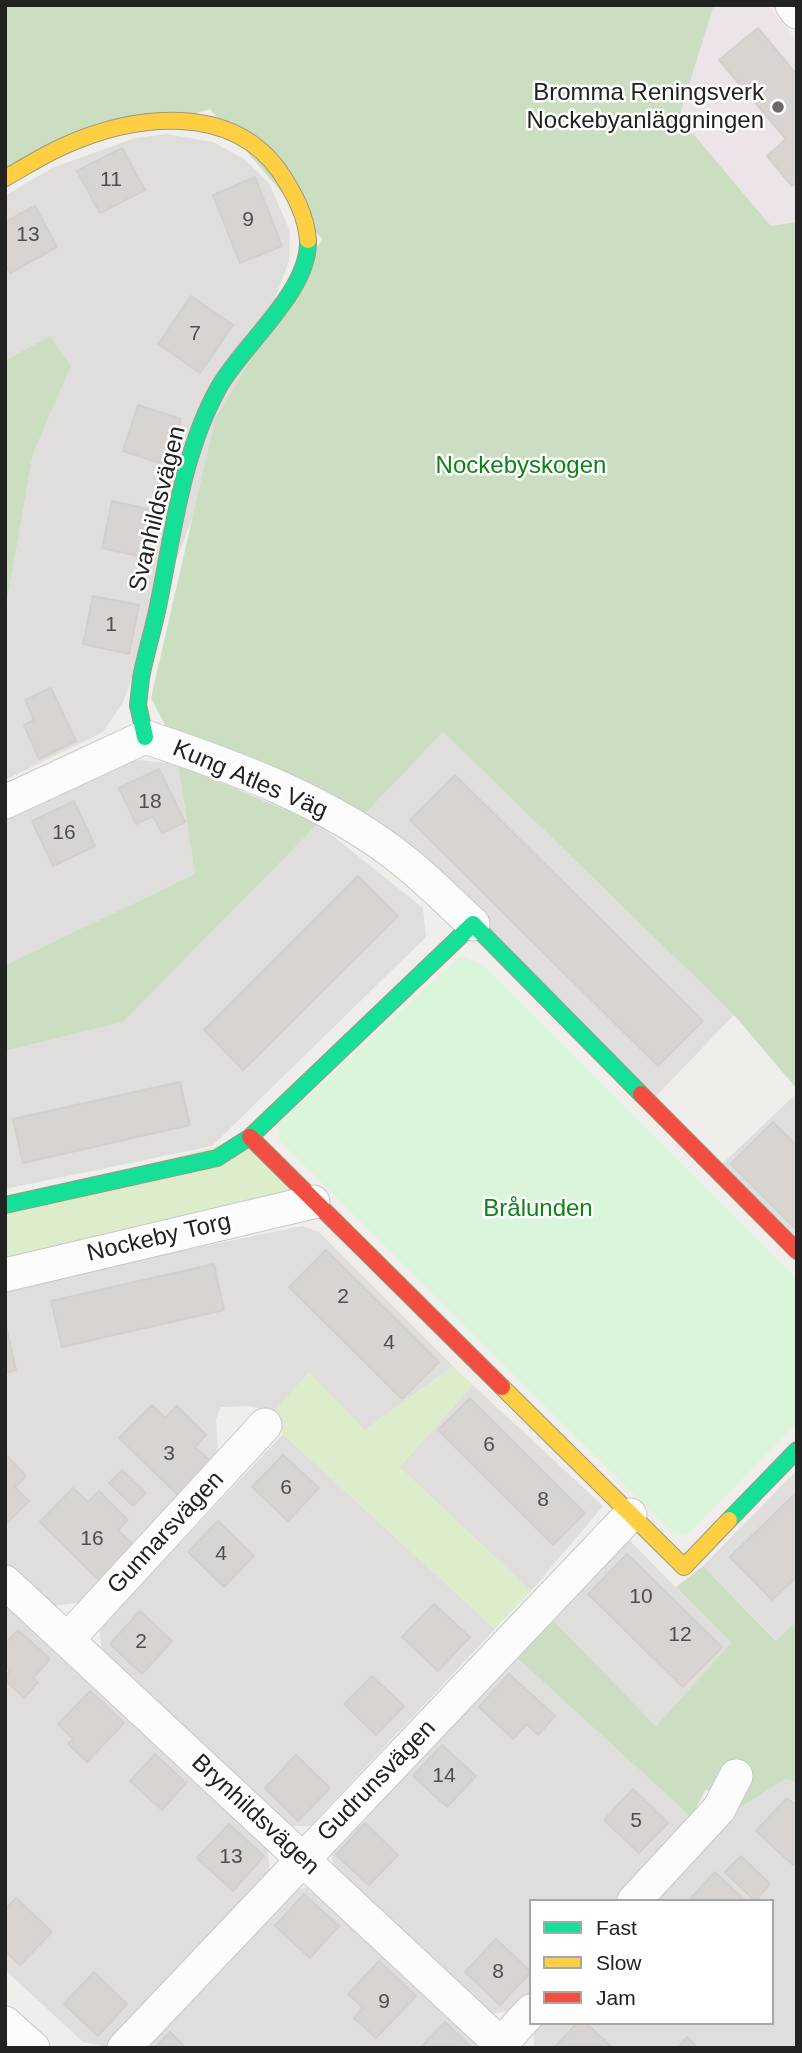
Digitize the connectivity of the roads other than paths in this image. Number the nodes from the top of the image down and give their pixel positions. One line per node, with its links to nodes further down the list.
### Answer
1 (792, 5): 2 (street)
2 (797, 12)
3 (5, 178): 4 (street, Svanhildsvägen)
4 (145, 737): 5 (street, Kung Atles Väg); 6 (street, Kung Atles Väg)
5 (5, 802)
6 (473, 924): 7 (street); 10 (street)
7 (250, 1137): 8 (street); 9 (street)
8 (313, 1202): 11 (street, Nockeby Torg); 14 (street)
9 (5, 1205)
10 (797, 1251)
11 (5, 1275)
12 (265, 1425): 16 (street, Gunnarsvägen)
13 (797, 1450): 14 (street)
14 (630, 1515): 18 (street, Gudrunsvägen)
15 (5, 1581): 16 (street, Brynhildsvägen)
16 (67, 1640): 18 (street, Brynhildsvägen)
17 (736, 1776): 19 (street)
18 (302, 1860): 22 (street, Brynhildsvägen); 24 (street, Gudrunsvägen)
19 (636, 1899)
20 (529, 2014): 22 (street)
21 (5, 2022): 23 (street)
22 (503, 2046)
23 (33, 2048)
24 (124, 2048)

